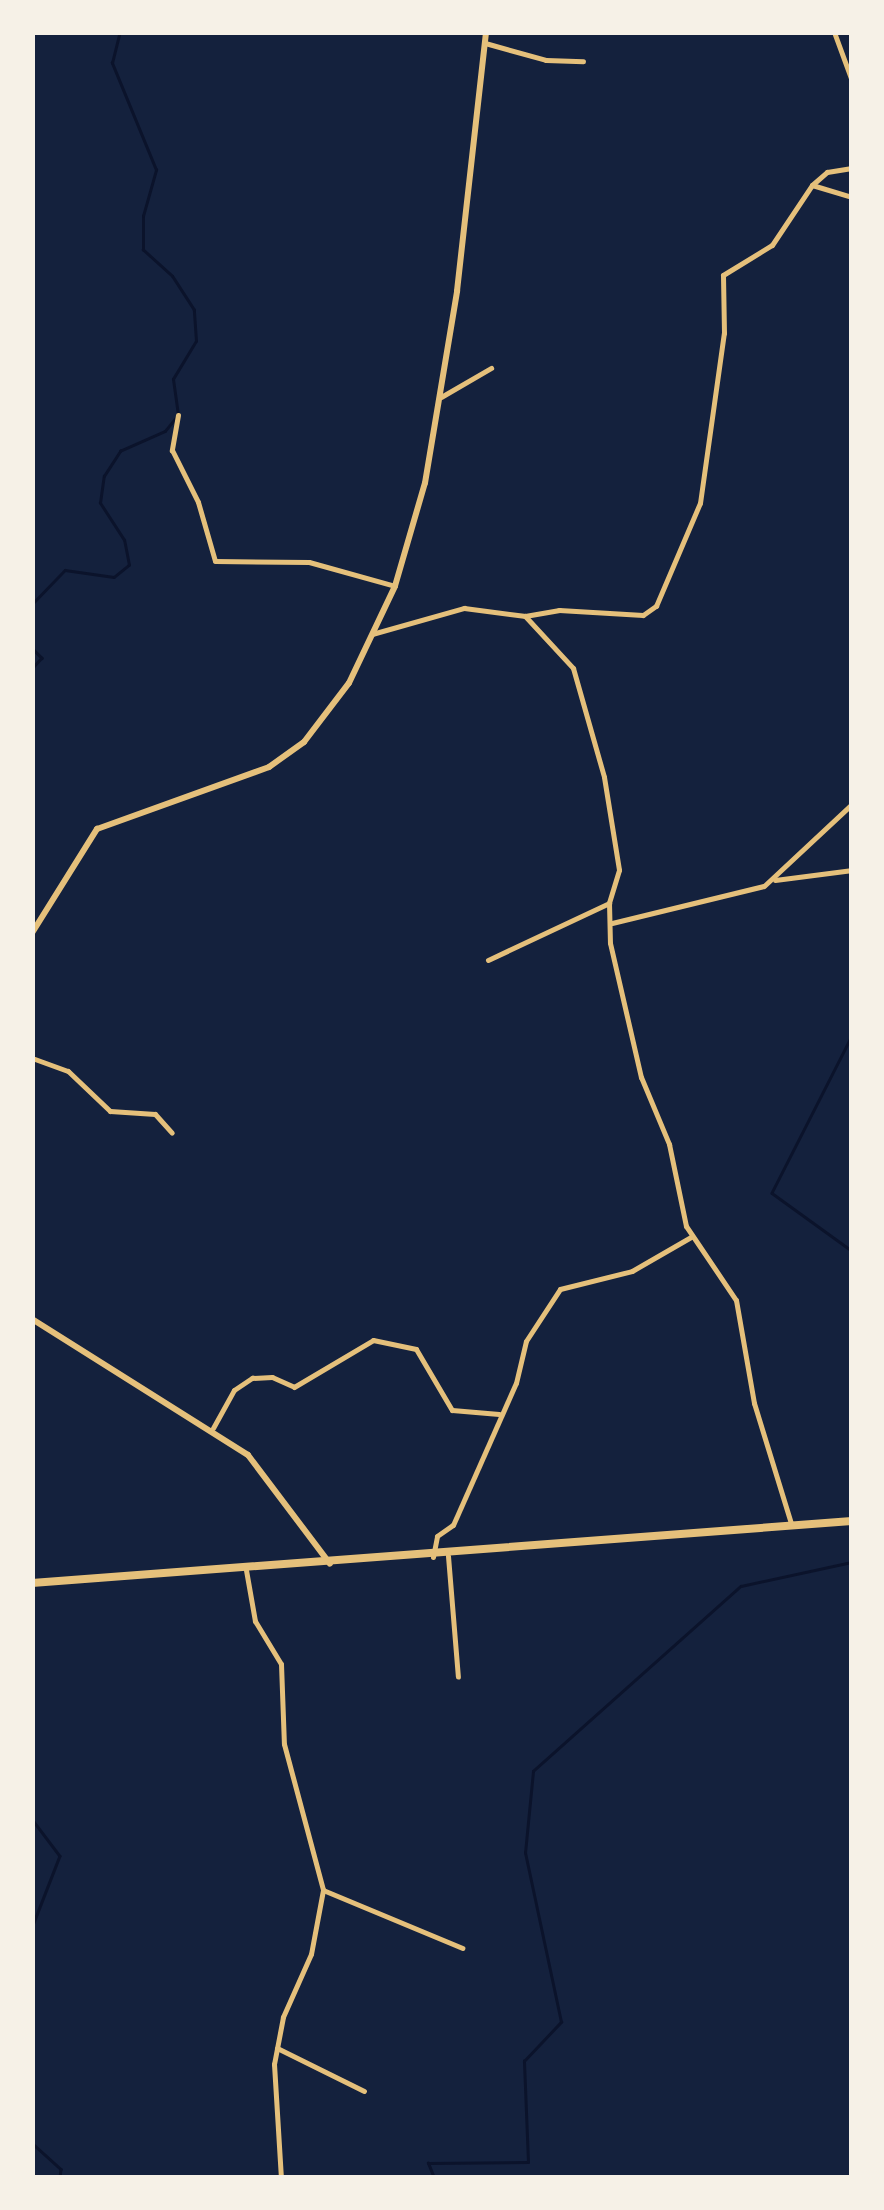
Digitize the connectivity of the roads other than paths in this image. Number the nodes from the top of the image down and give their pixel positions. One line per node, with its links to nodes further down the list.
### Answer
1 (486, 32): 3 (street)
2 (834, 32): 5 (street)
3 (485, 43): 4 (street); 10 (street)
4 (583, 61)
5 (852, 81)
6 (852, 168): 7 (street)
7 (812, 185): 8 (street); 13 (street)
8 (852, 198)
9 (491, 368): 10 (street)
10 (441, 397): 12 (street)
11 (178, 414): 12 (street)
12 (394, 586): 14 (street)
13 (525, 616): 14 (street); 18 (street)
14 (371, 634): 20 (street)
15 (852, 804): 17 (street)
16 (852, 870): 17 (street)
17 (771, 881): 19 (street)
18 (609, 903): 19 (street); 21 (street)
19 (612, 923): 24 (street)
20 (32, 933)
21 (488, 960)
22 (32, 1058): 23 (street)
23 (172, 1133)
24 (692, 1236): 26 (street); 29 (street)
25 (32, 1319): 27 (street)
26 (500, 1414): 27 (street); 31 (street)
27 (213, 1428): 32 (street)
28 (852, 1521): 29 (main road)
29 (791, 1523): 30 (main road)
30 (448, 1556): 31 (main road); 35 (street)
31 (433, 1557): 32 (main road)
32 (330, 1564): 33 (main road)
33 (246, 1570): 34 (main road); 36 (street)
34 (32, 1584)
35 (458, 1677)
36 (323, 1890): 37 (street); 38 (street)
37 (462, 1948)
38 (277, 2048): 39 (street); 40 (street)
39 (364, 2091)
40 (280, 2178)

